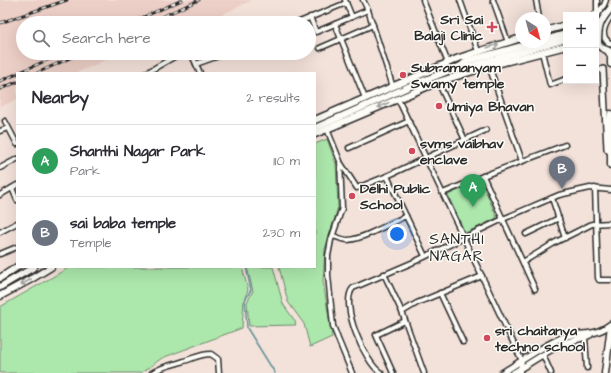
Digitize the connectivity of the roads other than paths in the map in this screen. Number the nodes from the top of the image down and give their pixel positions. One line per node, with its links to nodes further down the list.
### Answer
1 (363, 0): 9 (street)
2 (423, 0): 43 (street)
3 (460, 0): 39 (street)
4 (493, 0): 31 (street)
5 (536, 0): 11 (street)
6 (597, 0): 12 (street)
7 (606, 0): 13 (street)
8 (345, 1): 16 (street); 17 (street)
9 (368, 10): 17 (street); 20 (street)
10 (611, 10): 14 (main road); 19 (main road, bridge)
11 (538, 12)
12 (596, 12)
13 (598, 12)
14 (599, 14)
15 (611, 15): 27 (street)
16 (314, 16)
17 (352, 17): 18 (street)
18 (335, 24): 23 (street); 26 (street)
19 (599, 24)
20 (373, 25): 26 (street); 53 (street)
21 (563, 25): 22 (main road)
22 (551, 29)
23 (316, 32)
24 (563, 35): 25 (main road)
25 (551, 38)
26 (341, 39): 35 (street); 54 (street)
27 (604, 39): 30 (main road); 33 (street)
28 (515, 40): 31 (main road)
29 (563, 40): 39 (main road)
30 (599, 41)
31 (508, 42): 39 (main road, one-way to 31)
32 (599, 44): 37 (main road)
33 (611, 44)
34 (563, 47): 38 (main road)
35 (320, 48)
36 (515, 48): 39 (main road)
37 (610, 51): 45 (main road)
38 (542, 52): 46 (main road); 51 (street)
39 (479, 57): 43 (main road); 61 (main road)
40 (169, 60): 49 (street)
41 (194, 60): 44 (street)
42 (207, 60): 44 (street)
43 (448, 63): 53 (main road)
44 (196, 64): 50 (street)
45 (611, 64)
46 (489, 66): 52 (main road); 75 (street)
47 (604, 69): 48 (street); 71 (street)
48 (599, 70)
49 (149, 72)
50 (200, 72)
51 (563, 80)
52 (438, 82): 55 (main road); 67 (street)
53 (393, 87): 54 (main road)
54 (366, 98): 57 (main road)
55 (398, 99): 59 (street); 62 (main road, one-way to 62)
56 (611, 114): 68 (main road)
57 (316, 120)
58 (5, 121): 60 (street)
59 (409, 121): 70 (street); 72 (street)
60 (8, 128): 64 (street); 66 (street)
61 (316, 128)
62 (327, 129): 65 (main road); 74 (street)
63 (486, 130): 67 (street)
64 (0, 131)
65 (316, 134)
66 (16, 138)
67 (465, 140): 72 (street)
68 (611, 142): 71 (main road)
69 (565, 145): 75 (street)
70 (349, 148)
71 (610, 152): 76 (main road)
72 (427, 158): 78 (street); 84 (street)
73 (16, 160): 77 (street)
74 (340, 161): 78 (street); 96 (street)
75 (522, 161): 79 (street)
76 (611, 164)
77 (0, 168)
78 (387, 176): 88 (street)
79 (483, 176): 84 (street); 90 (street)
80 (16, 186): 81 (street)
81 (12, 188): 85 (street); 86 (street)
82 (595, 188): 83 (street); 87 (street); 93 (street)
83 (611, 190)
84 (443, 193): 97 (street)
85 (0, 195)
86 (16, 198)
87 (552, 198): 89 (street); 90 (street)
88 (406, 216): 96 (street); 101 (street)
89 (559, 218): 95 (street); 98 (street)
90 (503, 219): 97 (street); 102 (street)
91 (611, 223): 93 (street)
92 (16, 224): 94 (street)
93 (595, 224): 98 (street); 109 (street)
94 (0, 232)
95 (526, 234)
96 (333, 236): 126 (street)
97 (465, 238): 101 (street); 107 (street)
98 (565, 238): 102 (street)
99 (16, 247): 100 (street)
100 (0, 254)
101 (425, 256): 106 (street)
102 (523, 262): 111 (street)
103 (16, 268): 108 (main road)
104 (32, 268): 110 (main road)
105 (49, 268): 113 (main road, one-way to 113)
106 (384, 274): 114 (street); 127 (street)
107 (482, 276): 112 (street); 121 (street)
108 (0, 278)
109 (611, 280)
110 (0, 287)
111 (535, 289)
112 (440, 293): 114 (street); 119 (street)
113 (0, 296)
114 (402, 312): 115 (street)
115 (405, 321): 128 (street); 129 (street)
116 (611, 325): 117 (street); 133 (main road)
117 (593, 334): 118 (street); 121 (street)
118 (585, 337): 120 (street); 122 (street)
119 (464, 342)
120 (543, 355): 123 (street); 132 (street)
121 (522, 361): 123 (street); 130 (street)
122 (586, 368)
123 (520, 371): 131 (street)
124 (152, 373): 125 (street)
125 (219, 373)
126 (352, 373)
127 (381, 373)
128 (393, 373)
129 (424, 373)
130 (502, 373)
131 (514, 373)
132 (551, 373)
133 (605, 373)

